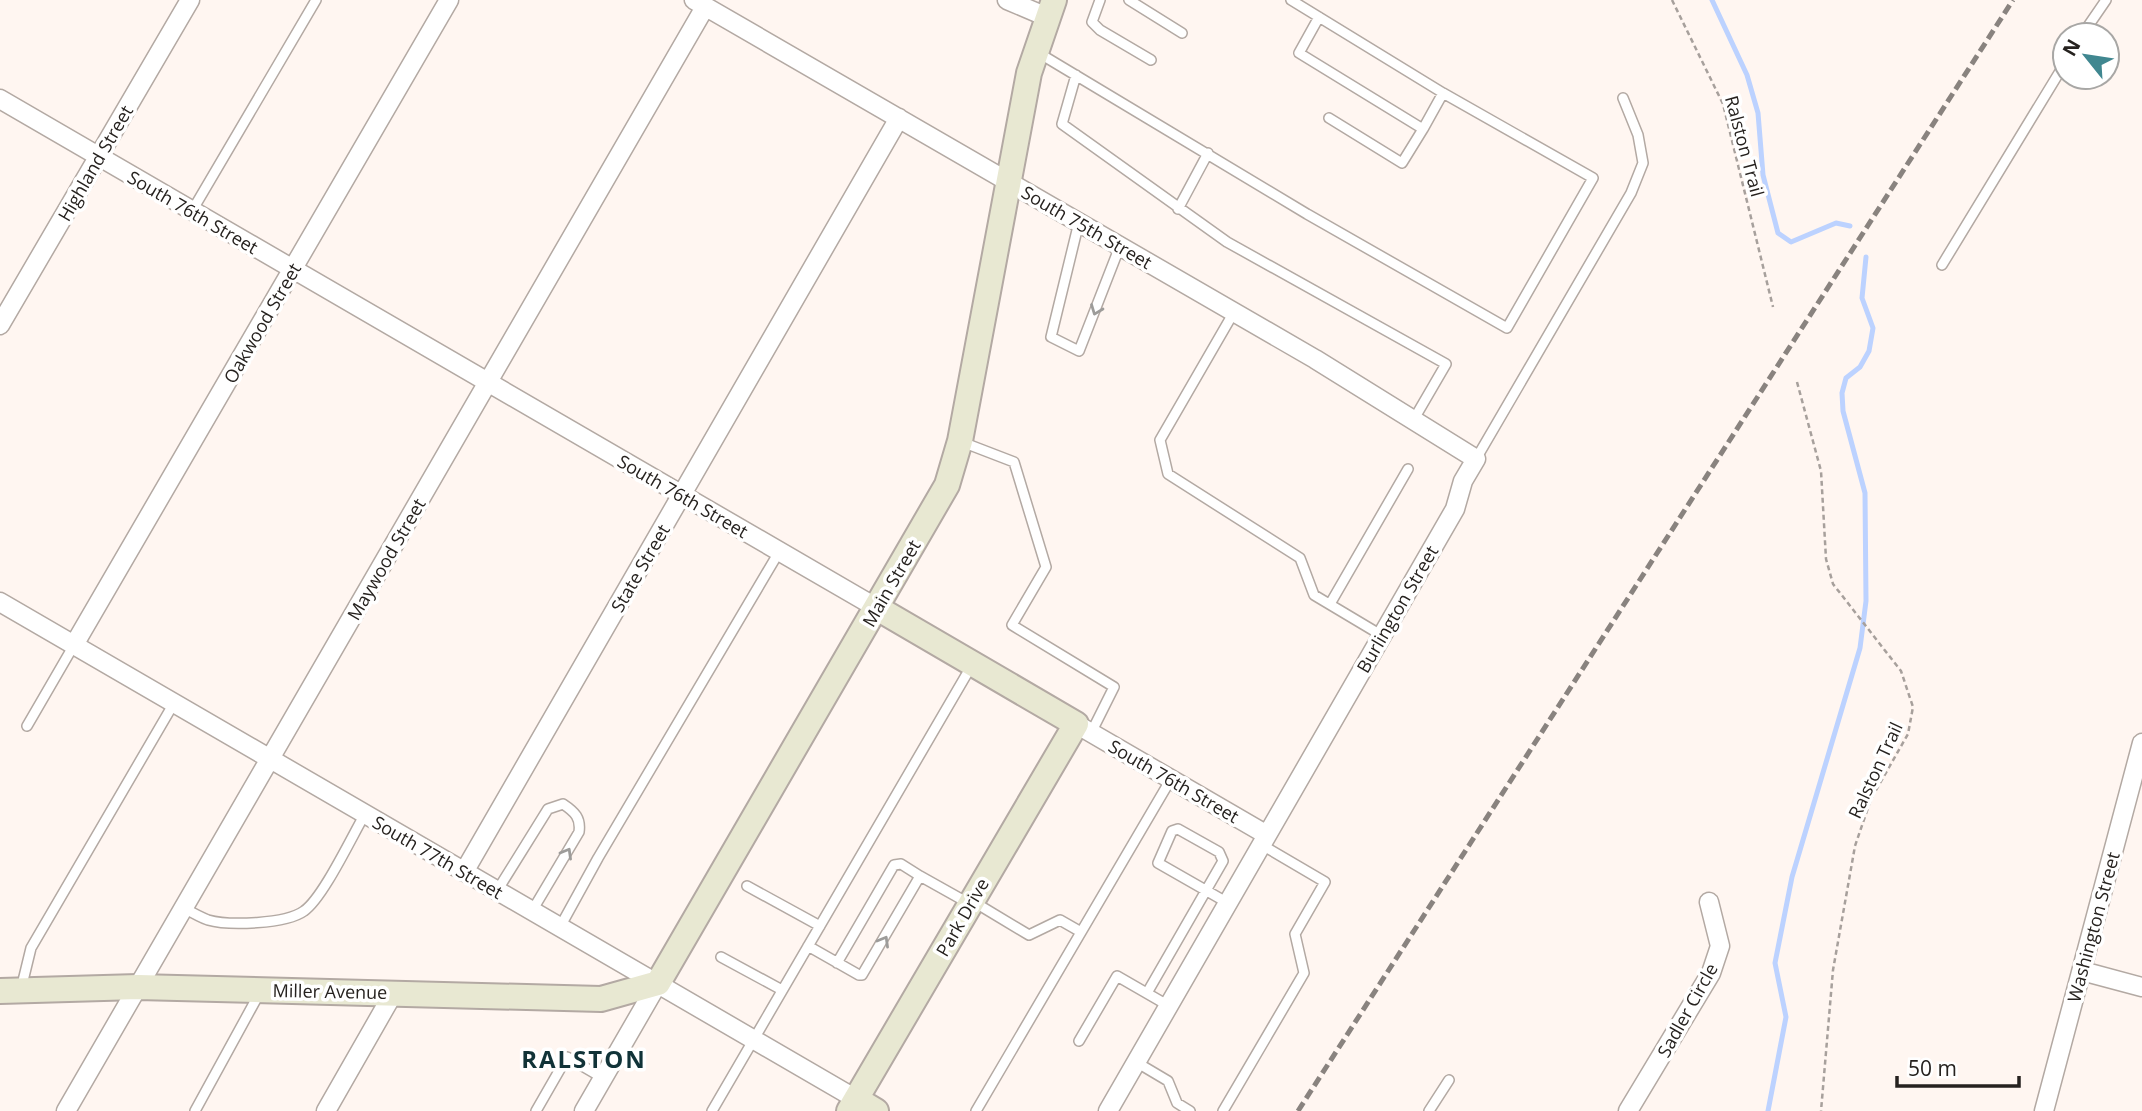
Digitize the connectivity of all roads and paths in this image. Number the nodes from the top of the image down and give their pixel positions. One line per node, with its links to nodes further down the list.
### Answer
1 (190, 0): 26 (street, Highland Street)
2 (316, 0): 29 (lane)
3 (449, 0): 33 (street, Oakwood Street)
4 (1007, 0): 11 (street)
5 (1100, 0): 16 (lane)
6 (1129, 0): 14 (lane)
7 (1291, 0): 12 (lane)
8 (1672, 0): 34 (path, Ralston Trail)
9 (2106, 0): 13 (lane)
10 (700, 3): 22 (street, South 75th Street); 38 (street, Maywood Street)
11 (1050, 8): 15 (main road, Main Street)
12 (1319, 17): 19 (lane); 24 (lane)
13 (2092, 21)
14 (1182, 33)
15 (1035, 51): 17 (lane); 27 (main road, Main Street)
16 (1151, 60)
17 (1076, 75): 25 (lane); 28 (lane)
18 (2051, 86): 32 (lane)
19 (1443, 93): 24 (lane); 25 (lane)
20 (1623, 98): 41 (lane, Burlington Street)
21 (0, 99): 26 (street, South 76th Street)
22 (900, 118): 27 (street, South 75th Street); 43 (street, State Street)
23 (1329, 118): 24 (lane)
24 (1423, 128)
25 (1208, 153): 28 (lane)
26 (99, 158): 29 (street, South 76th Street); 36 (street, Highland Street)
27 (1009, 182): 30 (street, South 75th Street); 40 (main road, Main Street)
28 (1178, 209): 39 (lane)
29 (192, 211): 33 (street, South 76th Street)
30 (1079, 222): 31 (street, South 75th Street); 31 (lane, one-way to 30)
31 (1120, 246): 35 (street, South 75th Street)
32 (1942, 265)
33 (292, 270): 38 (street, South 76th Street); 49 (street, Oakwood Street)
34 (1773, 307)
35 (1234, 312): 39 (street, South 75th Street); 46 (lane)
36 (0, 325)
37 (1797, 382): 103 (path, Ralston Trail)
38 (488, 383): 43 (street, South 76th Street); 55 (street, Maywood Street)
39 (1414, 419): 41 (street, South 75th Street)
40 (960, 441): 47 (main road, Main Street); 53 (lane)
41 (1476, 459): 48 (street, Burlington Street)
42 (1408, 469): 46 (lane)
43 (682, 496): 44 (street, South 76th Street); 59 (street, State Street)
44 (779, 552): 47 (street, South 76th Street); 70 (lane)
45 (0, 602): 49 (street, South 77th Street)
46 (1329, 604): 48 (lane)
47 (877, 608): 50 (main road, South 76th Street); 76 (main road, Main Street)
48 (1381, 635): 58 (street, Burlington Street)
49 (74, 645): 51 (street, South 77th Street); 52 (lane)
50 (972, 664): 53 (main road, South 76th Street); 69 (lane)
51 (174, 703): 55 (street, South 77th Street); 81 (lane)
52 (27, 726)
53 (1083, 728): 56 (street, South 76th Street); 65 (main road, Park Drive)
54 (2142, 743): 75 (street, Washington Street)
55 (270, 759): 57 (street, South 77th Street); 67 (street, Maywood Street)
56 (1171, 779): 58 (street, South 76th Street); 71 (lane)
57 (365, 814): 59 (street, South 77th Street); 67 (lane)
58 (1264, 840): 66 (street, Burlington Street); 100 (lane)
59 (464, 872): 62 (street, South 77th Street)
60 (920, 876): 65 (lane); 74 (lane); 74 (lane, one-way to 60)
61 (747, 886): 69 (lane)
62 (498, 891): 68 (street, South 77th Street); 68 (lane, one-way to 62)
63 (1207, 891): 63 (lane); 66 (lane); 83 (lane)
64 (1709, 902): 102 (street, Sadler Circle)
65 (971, 903): 71 (lane); 90 (main road, Park Drive)
66 (1228, 903): 84 (street, Burlington Street)
67 (184, 908): 77 (street, Maywood Street)
68 (532, 911): 70 (street, South 77th Street)
69 (820, 926): 72 (lane)
70 (560, 927): 76 (street, South 77th Street)
71 (1082, 932): 97 (lane)
72 (808, 946): 74 (lane); 80 (lane)
73 (721, 957): 80 (lane)
74 (837, 962)
75 (2082, 971): 78 (street); 104 (street, Washington Street)
76 (658, 983): 82 (main road, Miller Avenue); 85 (street, South 77th Street); 88 (street, Main Street)
77 (138, 986): 79 (main road, Miller Avenue); 81 (main road, Miller Avenue); 91 (street, Maywood Street)
78 (2142, 987)
79 (262, 989): 82 (main road, Miller Avenue); 92 (lane)
80 (782, 990): 85 (lane)
81 (10, 991)
82 (394, 992): 93 (street)
83 (1147, 993): 84 (lane); 86 (lane)
84 (1169, 1006): 87 (street, Burlington Street)
85 (753, 1040): 90 (street, South 77th Street); 96 (lane)
86 (1079, 1041)
87 (1136, 1062): 98 (street, Burlington Street); 99 (lane)
88 (603, 1078): 94 (lane); 95 (street, Main Street)
89 (1449, 1080): 101 (lane)
90 (860, 1107)
91 (66, 1111)
92 (195, 1111)
93 (326, 1111)
94 (536, 1111)
95 (584, 1111)
96 (712, 1111)
97 (976, 1111)
98 (1108, 1111)
99 (1190, 1111)
100 (1223, 1111)
101 (1429, 1111)
102 (1628, 1111)
103 (1821, 1111)
104 (2044, 1111)

